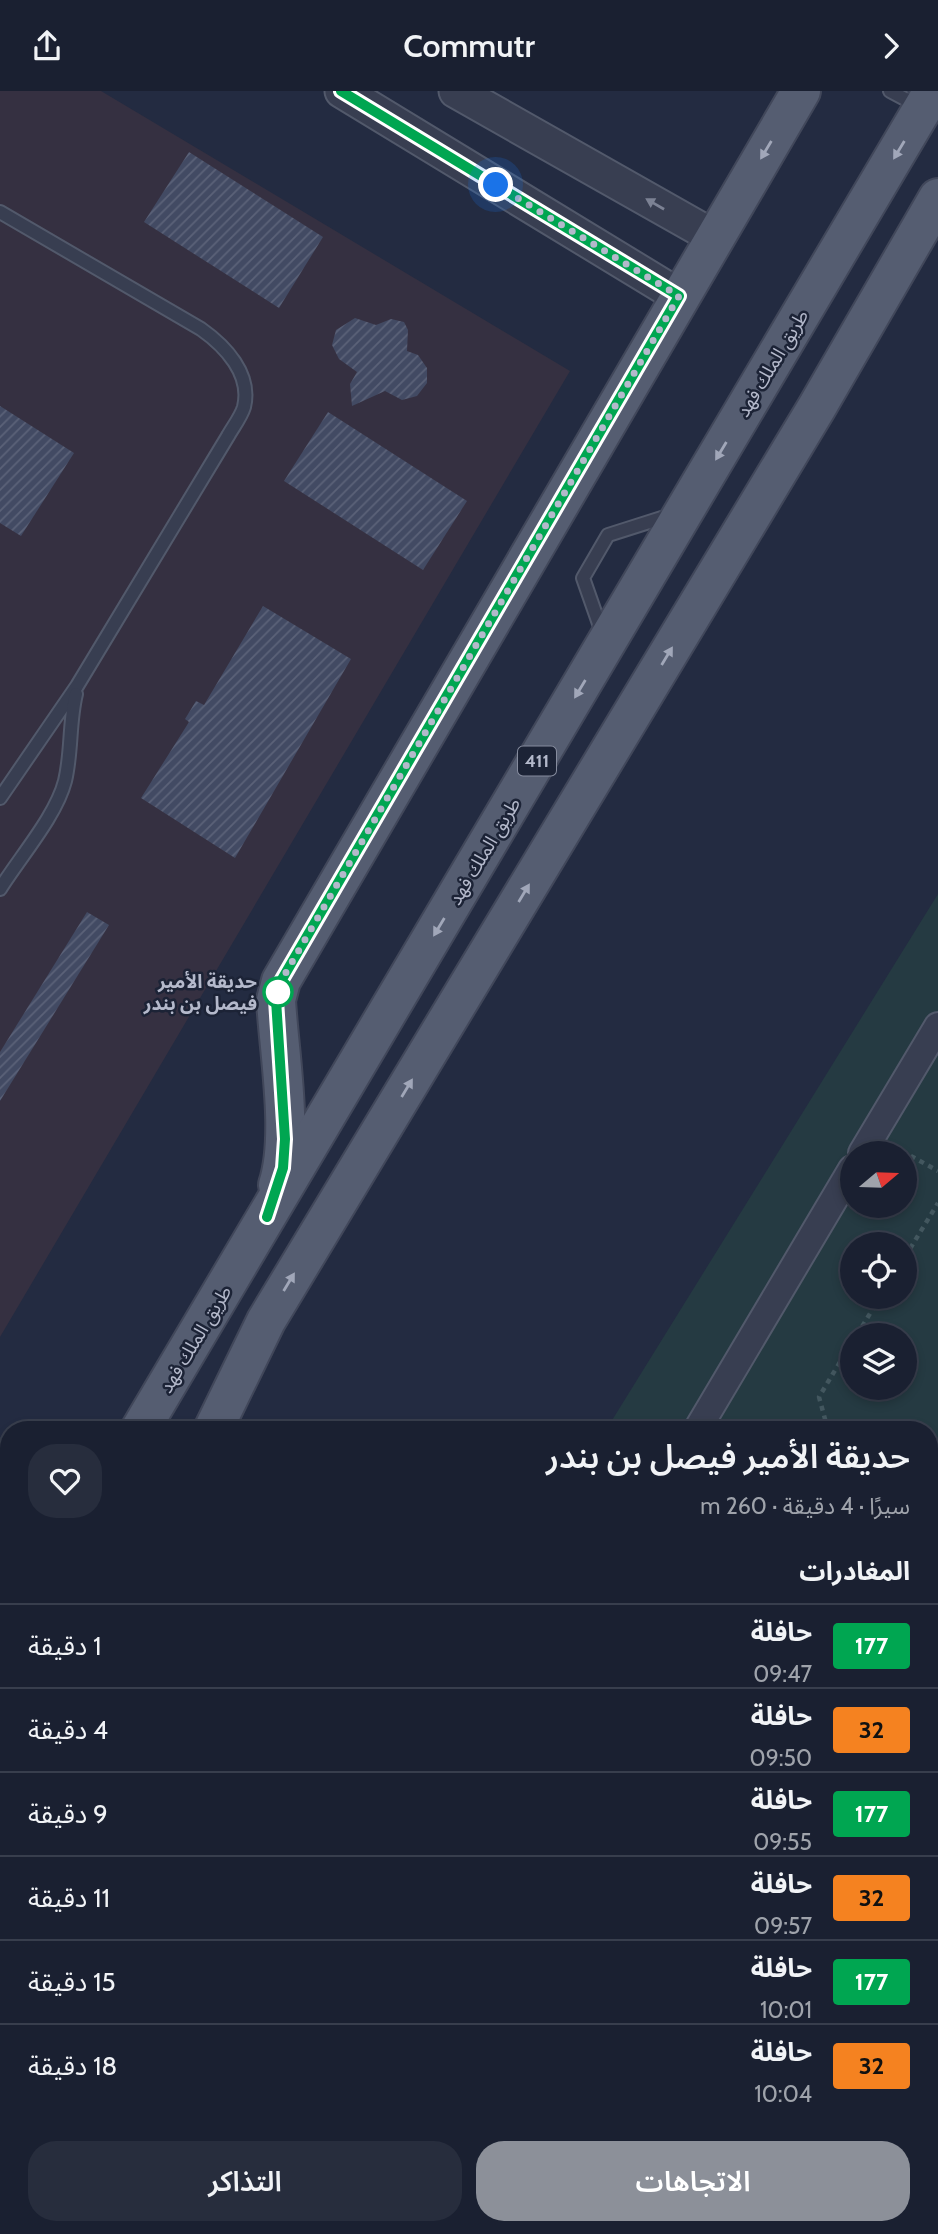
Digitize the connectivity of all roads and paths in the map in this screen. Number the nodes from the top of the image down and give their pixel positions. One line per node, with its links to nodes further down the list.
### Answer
1 (341, 91): 9 (street)
2 (456, 91): 8 (street, one-way to 2)
3 (801, 91): 8 (main road, one-way to 8)
4 (890, 91): 5 (lane)
5 (928, 100): 10 (main road, طريق الملك فهد / 411, one-way to 10)
6 (938, 198): 23 (main road, one-way to 6)
7 (0, 212): 12 (lane)
8 (714, 237): 9 (main road)
9 (679, 296): 21 (main road)
10 (685, 511): 11 (main road, طريق الملك فهد / 411); 11 (lane)
11 (607, 644): 21 (main road, طريق الملك فهد / 411, one-way to 21)
12 (77, 686): 13 (lane); 14 (lane)
13 (0, 798)
14 (0, 888)
15 (938, 1025): 16 (street)
16 (869, 1141)
17 (917, 1159): 18 (path)
18 (938, 1171)
19 (840, 1190): 28 (street)
20 (938, 1203): 22 (path)
21 (267, 1217): 25 (main road, طريق الملك فهد / 411)
22 (917, 1237)
23 (266, 1321): 26 (main road); 27 (main road)
24 (840, 1362): 29 (path)
25 (144, 1421)
26 (217, 1421)
27 (242, 1421)
28 (702, 1421)
29 (826, 1421)

